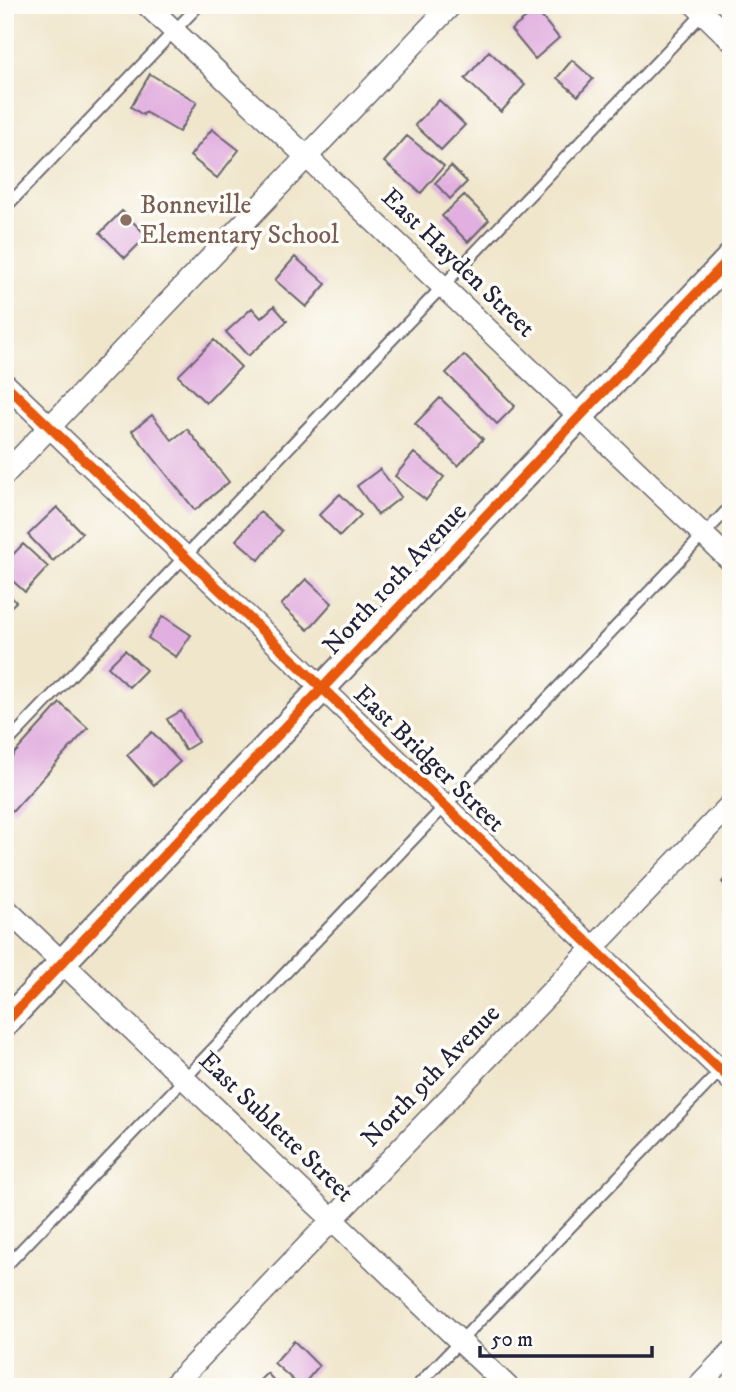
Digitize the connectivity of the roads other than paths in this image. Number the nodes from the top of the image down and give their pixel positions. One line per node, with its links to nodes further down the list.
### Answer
1 (146, 5): 5 (street, East Hayden Street)
2 (199, 5): 5 (lane)
3 (451, 5): 7 (street)
4 (703, 8): 6 (street); 10 (lane)
5 (174, 31): 7 (street, East Hayden Street); 8 (lane)
6 (731, 40)
7 (306, 157): 10 (street, East Hayden Street); 13 (street)
8 (5, 208)
9 (731, 257): 12 (street, North 10th Avenue)
10 (442, 287): 12 (street, East Hayden Street); 17 (lane)
11 (5, 384): 13 (street, East Bridger Street)
12 (579, 417): 16 (street, East Hayden Street); 19 (street, North 10th Avenue)
13 (50, 426): 14 (street); 17 (street, East Bridger Street)
14 (5, 474)
15 (731, 506): 16 (lane)
16 (703, 535): 18 (street, East Hayden Street); 22 (lane)
17 (186, 556): 19 (street, East Bridger Street); 20 (lane)
18 (731, 561)
19 (323, 688): 22 (street, East Bridger Street); 25 (street, North 10th Avenue)
20 (5, 746)
21 (731, 804): 24 (street, North 9th Avenue)
22 (445, 806): 24 (street, East Bridger Street); 28 (lane)
23 (5, 908): 25 (street, East Sublette Street)
24 (594, 946): 27 (street, East Bridger Street); 29 (street, North 9th Avenue)
25 (62, 962): 26 (street, North 10th Avenue); 28 (street, East Sublette Street)
26 (5, 1023)
27 (727, 1070): 31 (lane)
28 (184, 1079): 29 (street, East Sublette Street); 30 (lane)
29 (333, 1220): 31 (street, East Sublette Street); 33 (street, North 9th Avenue)
30 (5, 1267)
31 (460, 1341): 34 (lane); 35 (street, East Sublette Street)
32 (731, 1352): 36 (street)
33 (172, 1387)
34 (416, 1387)
35 (508, 1387)
36 (697, 1387)

